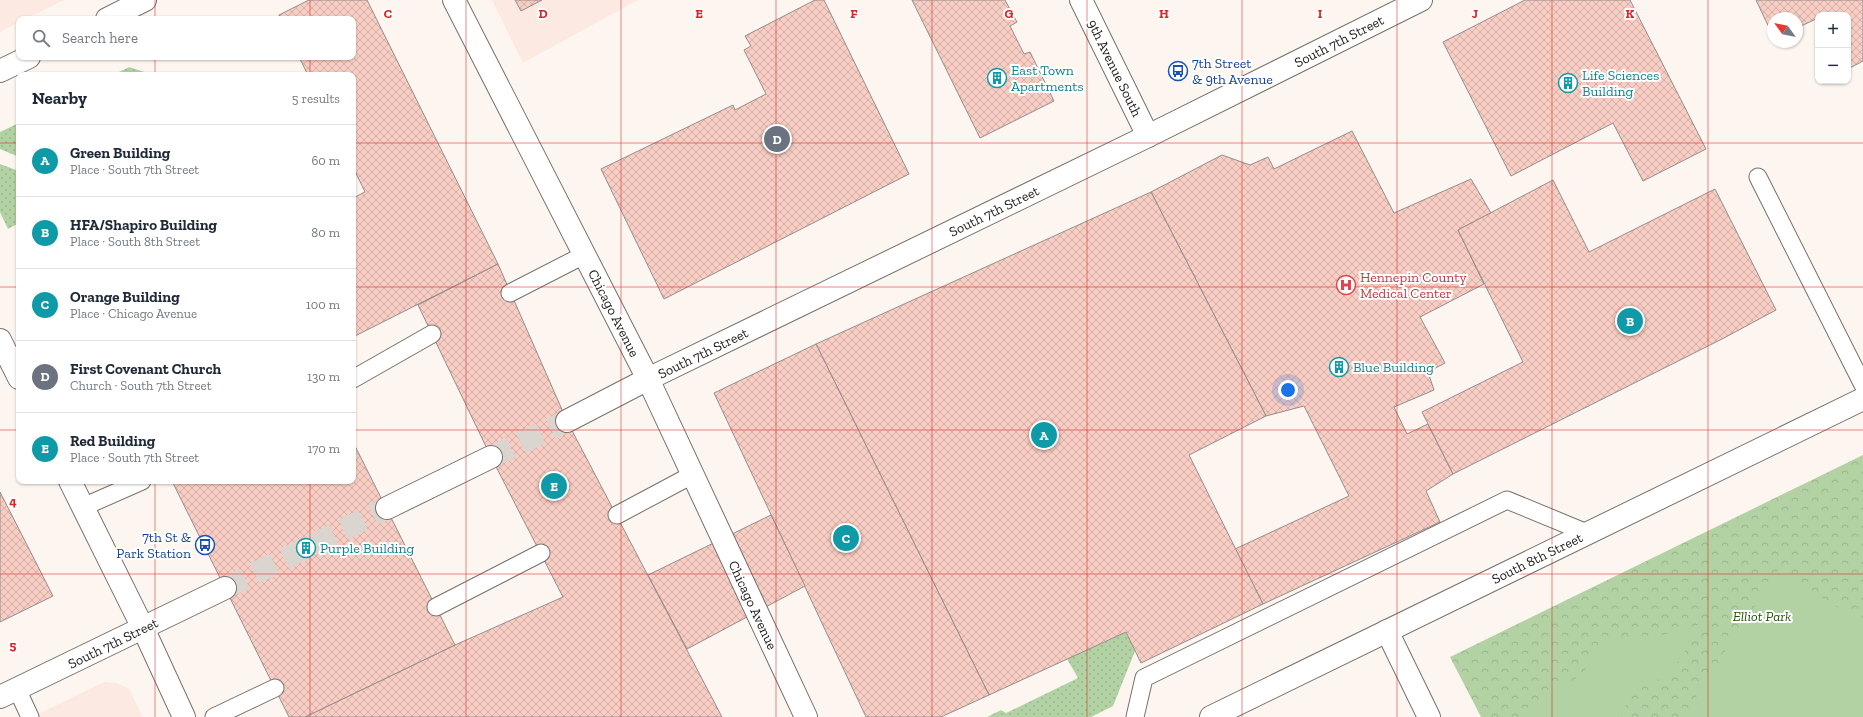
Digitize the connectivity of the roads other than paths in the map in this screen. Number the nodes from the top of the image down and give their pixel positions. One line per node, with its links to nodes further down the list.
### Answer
1 (145, 0): 5 (main road)
2 (454, 0): 10 (main road, Chicago Avenue)
3 (1081, 0): 8 (main road, 9th Avenue South)
4 (1421, 0): 8 (main road, South 7th Street)
5 (113, 16)
6 (23, 60): 7 (main road)
7 (0, 72)
8 (1148, 136): 16 (main road, South 7th Street)
9 (1758, 177): 17 (lane)
10 (584, 255): 11 (lane); 16 (main road, Chicago Avenue)
11 (510, 293)
12 (432, 334): 15 (lane)
13 (0, 340): 14 (main road)
14 (16, 372)
15 (356, 377)
16 (648, 380): 19 (main road, South 7th Street); 21 (main road, Chicago Avenue)
17 (1863, 384)
18 (1863, 398): 27 (main road, South 8th Street)
19 (567, 421)
20 (491, 457): 25 (main road)
21 (692, 474): 26 (lane); 38 (main road, Chicago Avenue)
22 (72, 484): 24 (main road)
23 (135, 484): 24 (lane)
24 (83, 507): 31 (main road)
25 (387, 508)
26 (617, 515)
27 (1587, 534): 32 (main road, South 8th Street); 39 (lane)
28 (541, 553): 30 (lane)
29 (225, 588): 31 (main road, South 7th Street)
30 (436, 607)
31 (143, 628): 34 (main road, South 7th Street); 36 (main road)
32 (1387, 631): 40 (main road, South 8th Street); 41 (main road)
33 (275, 688): 37 (lane)
34 (8, 693): 35 (lane)
35 (30, 717)
36 (184, 717)
37 (214, 717)
38 (806, 717)
39 (1135, 717)
40 (1211, 717)
41 (1429, 717)

